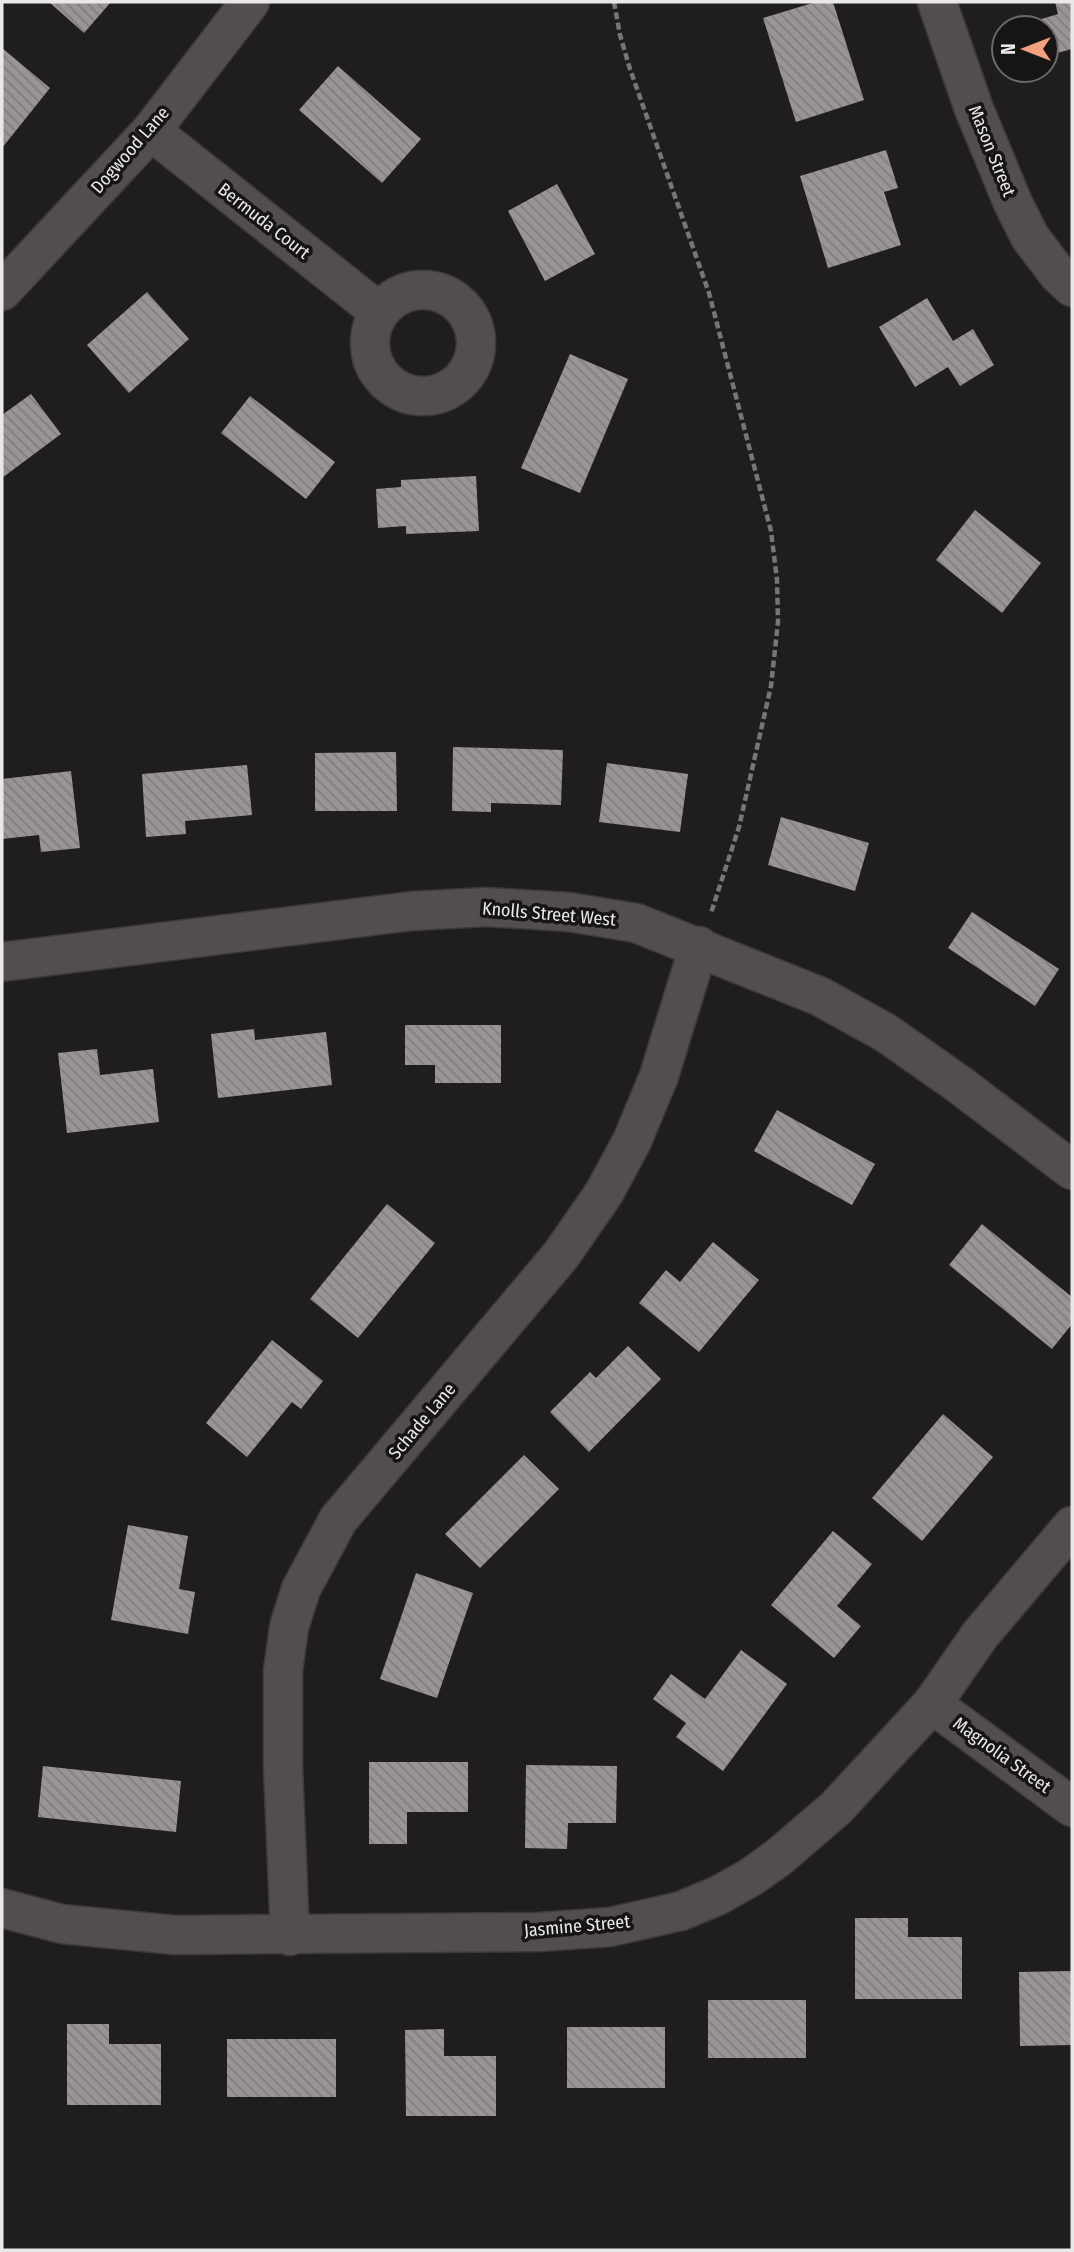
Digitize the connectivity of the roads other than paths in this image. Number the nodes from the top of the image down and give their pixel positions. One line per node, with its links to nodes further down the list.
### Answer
1 (250, 2): 3 (street, Dogwood Lane)
2 (937, 2): 4 (street, Mason Street)
3 (151, 131): 5 (street, Dogwood Lane); 6 (street, Bermuda Court)
4 (1072, 287)
5 (2, 291)
6 (378, 311)
7 (699, 946): 8 (street, Knolls Street West); 9 (street, Knolls Street West); 14 (street, Schade Lane)
8 (2, 962)
9 (1072, 1170)
10 (1072, 1526): 11 (street, Jasmine Street)
11 (932, 1704): 12 (street, Magnolia Street); 14 (street, Jasmine Street)
12 (1072, 1807)
13 (2, 1908): 14 (street, Jasmine Street)
14 (290, 1936)

